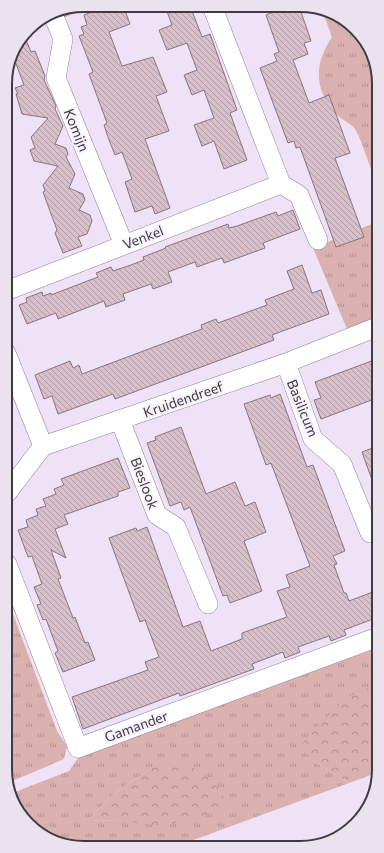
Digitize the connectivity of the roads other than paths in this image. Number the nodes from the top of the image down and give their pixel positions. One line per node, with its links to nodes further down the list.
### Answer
1 (214, 12): 3 (street)
2 (54, 18): 5 (street, Komijn)
3 (281, 184): 4 (street); 5 (street, Venkel)
4 (318, 240)
5 (124, 245): 6 (street, Venkel)
6 (12, 288)
7 (372, 330): 8 (street, Kruidendreef)
8 (286, 363): 10 (street, Kruidendreef); 13 (street, Basilicum)
9 (12, 368): 11 (street)
10 (120, 420): 11 (street, Kruidendreef); 15 (street, Bieslook)
11 (43, 446): 12 (street)
12 (12, 486)
13 (370, 533)
14 (12, 577): 16 (street, Gamander)
15 (208, 604)
16 (372, 639)

